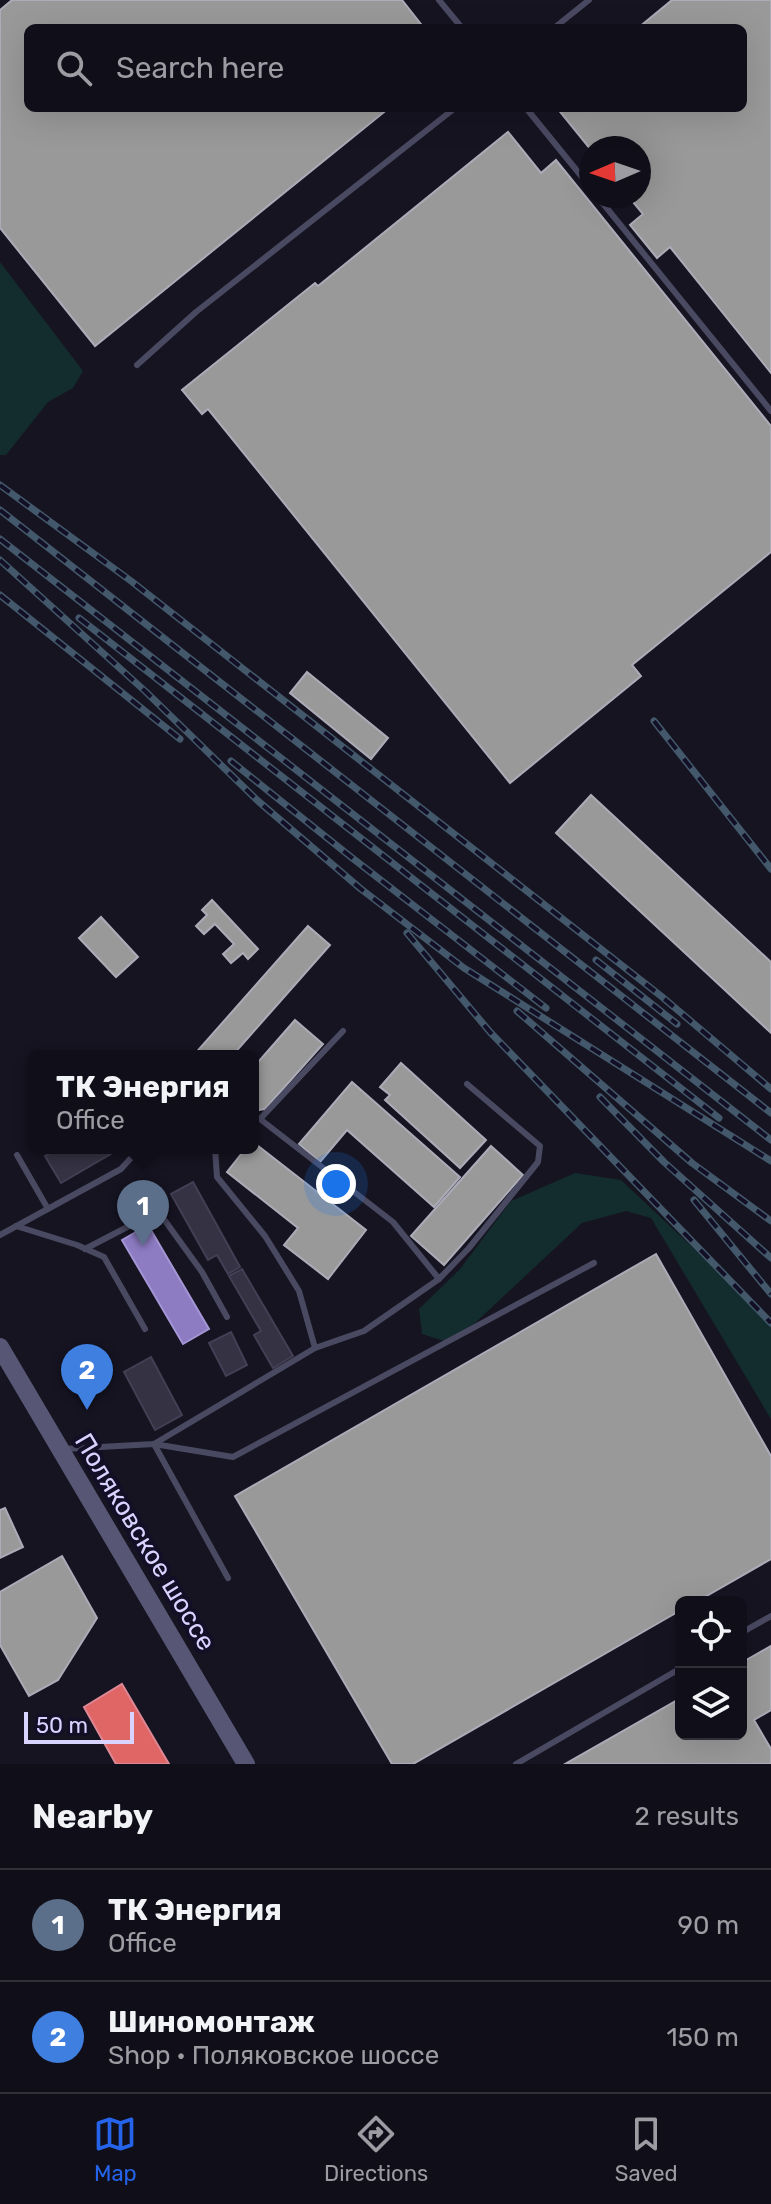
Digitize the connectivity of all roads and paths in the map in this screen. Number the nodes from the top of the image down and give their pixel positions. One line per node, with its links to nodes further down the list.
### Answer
1 (439, 0): 3 (lane)
2 (589, 0): 4 (lane)
3 (459, 24)
4 (559, 24)
5 (450, 112): 9 (lane)
6 (529, 112): 7 (lane)
7 (579, 173)
8 (607, 208): 10 (lane)
9 (137, 365)
10 (771, 411)
11 (343, 1031): 13 (lane)
12 (467, 1084): 23 (lane)
13 (259, 1116)
14 (259, 1121): 23 (lane)
15 (135, 1154): 18 (lane)
16 (215, 1154): 27 (lane)
17 (17, 1155): 18 (lane)
18 (48, 1209): 19 (lane)
19 (16, 1226): 20 (lane); 21 (lane)
20 (0, 1235)
21 (85, 1249): 24 (lane); 25 (lane)
22 (594, 1263): 28 (lane)
23 (439, 1279): 27 (lane)
24 (227, 1317)
25 (145, 1329)
26 (0, 1347): 29 (main road, Поляковское шоссе)
27 (315, 1348): 28 (lane)
28 (154, 1444): 29 (lane); 30 (lane)
29 (61, 1450): 34 (main road, Поляковское шоссе)
30 (228, 1578)
31 (771, 1616): 32 (lane)
32 (747, 1630)
33 (675, 1671): 35 (lane)
34 (246, 1764)
35 (516, 1764)

